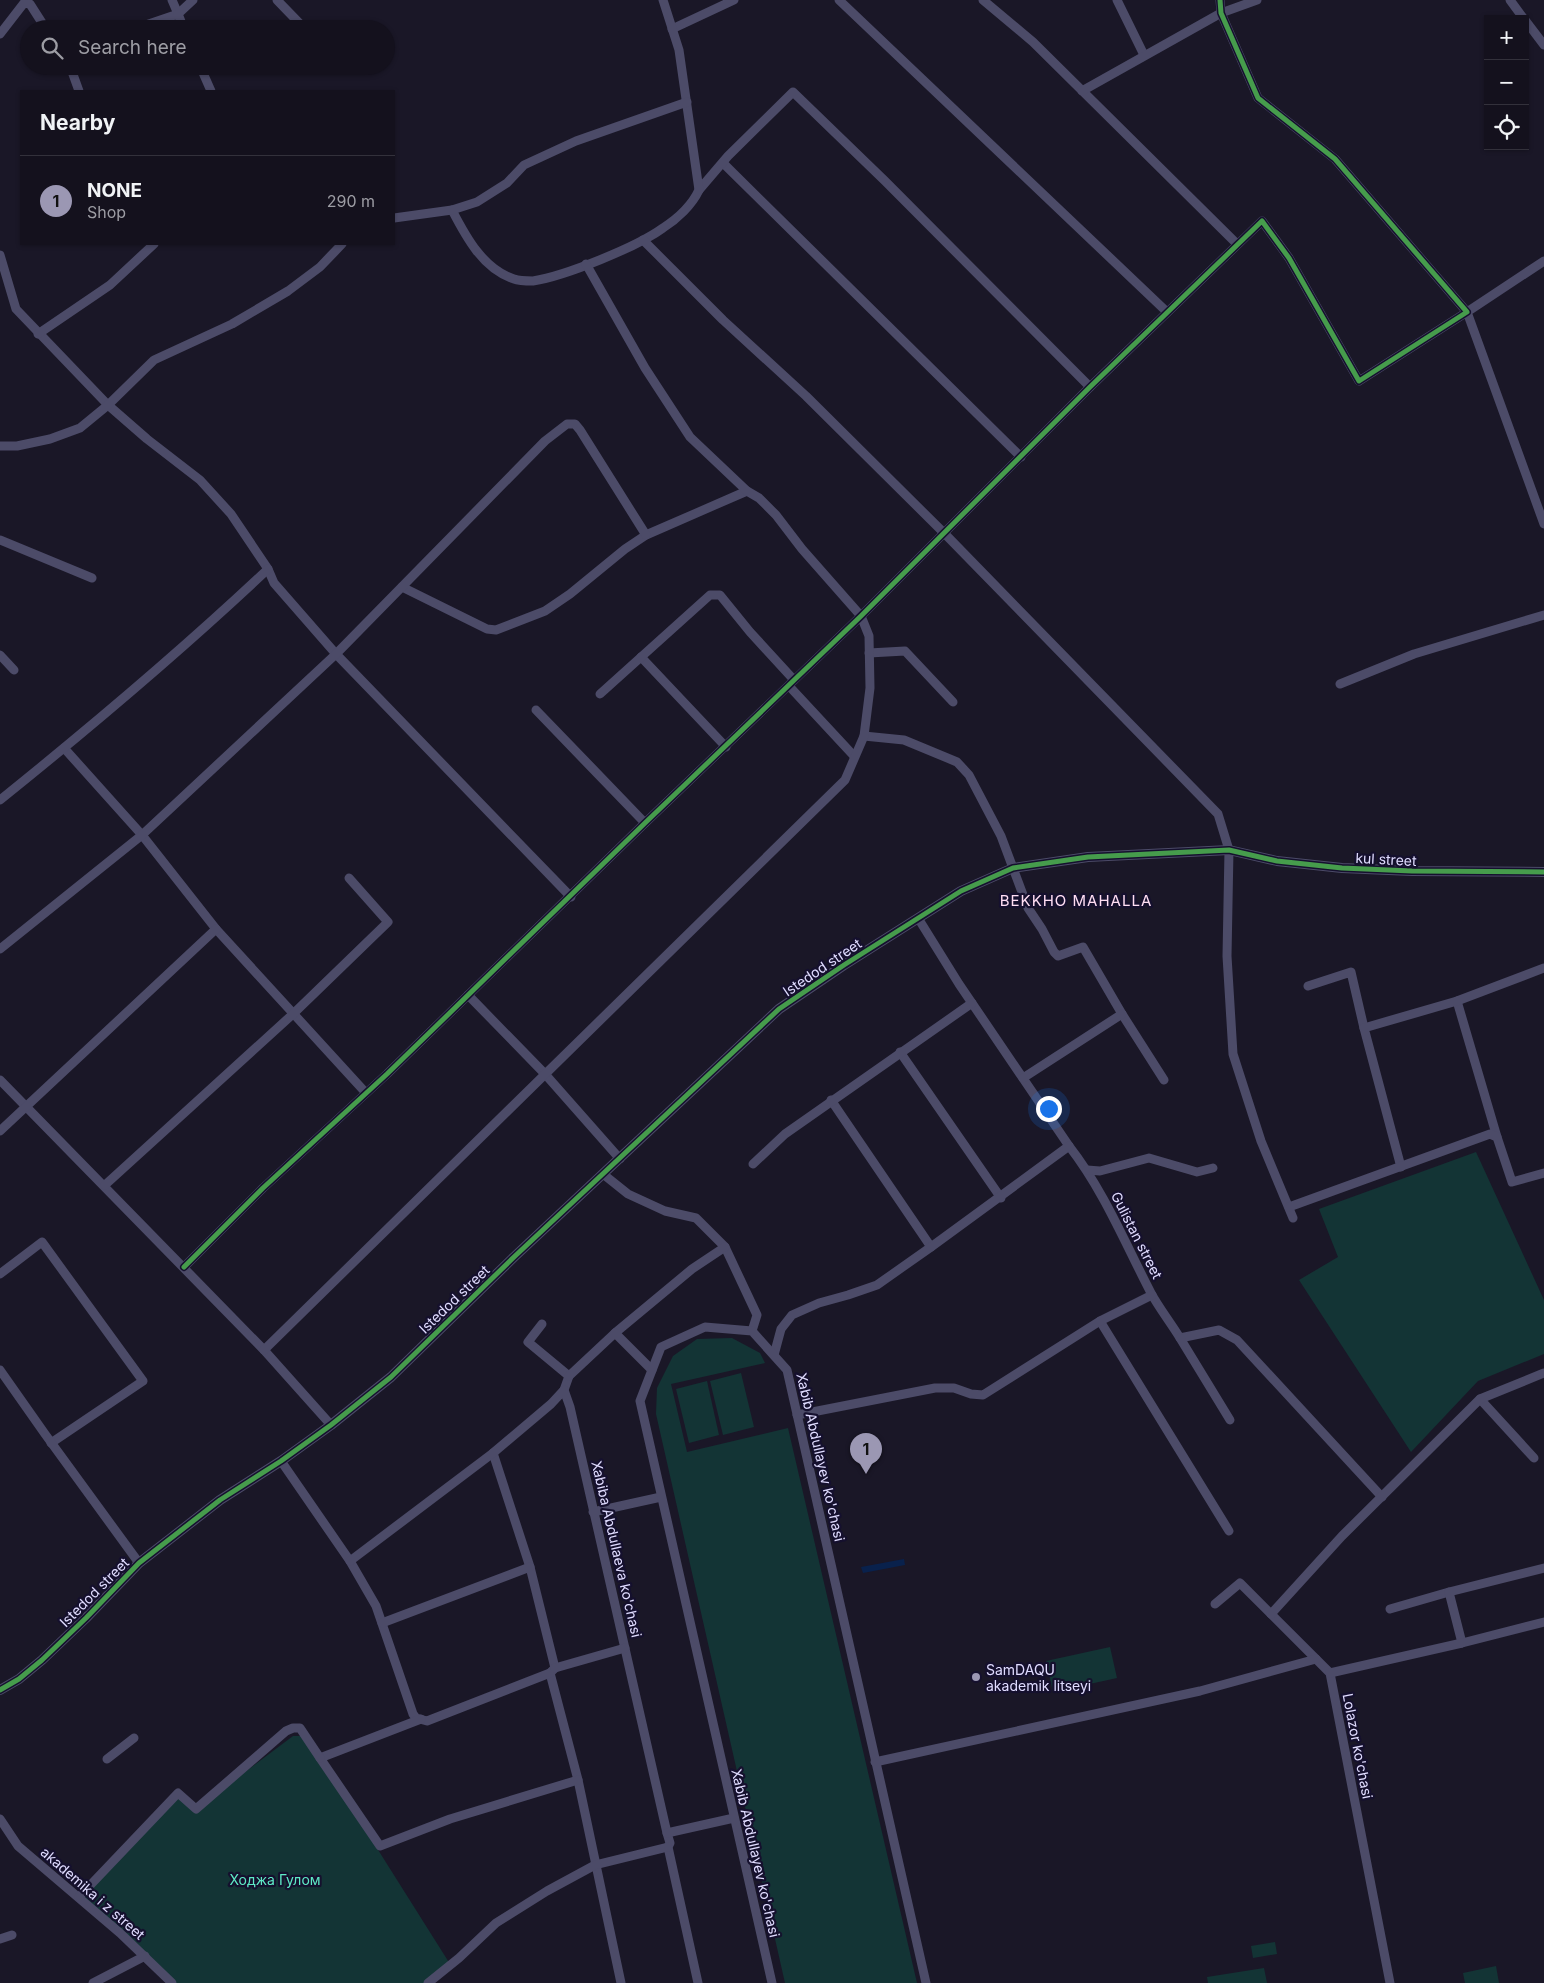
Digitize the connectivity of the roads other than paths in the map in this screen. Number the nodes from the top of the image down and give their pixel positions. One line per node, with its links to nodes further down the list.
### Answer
1 (172, 0): 13 (street)
2 (193, 0): 13 (street)
3 (277, 0): 18 (street)
4 (663, 0): 20 (street)
5 (734, 0): 20 (street)
6 (839, 0): 41 (street)
7 (982, 0): 28 (street)
8 (1117, 0): 23 (street)
9 (1220, 0): 12 (street)
10 (1257, 0): 12 (street)
11 (1510, 0): 14 (street)
12 (1221, 13): 23 (street); 42 (street)
13 (178, 14): 16 (street); 17 (street)
14 (1521, 15)
15 (40, 20): 21 (street)
16 (160, 20)
17 (180, 20)
18 (296, 20)
19 (1529, 25): 22 (street)
20 (672, 29): 29 (street)
21 (0, 34)
22 (1544, 45)
23 (1144, 55): 28 (street)
24 (73, 75): 26 (street)
25 (204, 75): 27 (street)
26 (79, 90)
27 (211, 90)
28 (1082, 91): 35 (street)
29 (687, 102): 31 (street); 32 (street)
30 (723, 163): 31 (street); 44 (street); 47 (street)
31 (699, 190): 34 (street)
32 (452, 210): 33 (street); 40 (street)
33 (395, 218)
34 (643, 240): 40 (street); 50 (street)
35 (1236, 244): 41 (street); 42 (street)
36 (149, 245): 43 (street)
37 (341, 245): 45 (street)
38 (0, 255): 43 (street)
39 (1544, 261): 42 (street)
40 (586, 264): 48 (street)
41 (1166, 312): 44 (street)
42 (1466, 312): 49 (street)
43 (38, 334): 45 (street)
44 (1090, 387): 47 (street)
45 (108, 405): 46 (street); 53 (street)
46 (0, 446)
47 (1020, 457): 50 (street)
48 (747, 491): 51 (street); 57 (street)
49 (1544, 524)
50 (945, 534): 57 (street); 75 (street)
51 (646, 535): 55 (street); 55 (street)
52 (0, 540): 54 (street)
53 (268, 569): 59 (street); 70 (street)
54 (92, 578)
55 (402, 587): 59 (street)
56 (1544, 615): 64 (street)
57 (861, 616): 58 (street); 63 (street)
58 (869, 653): 66 (street); 68 (street)
59 (336, 654): 74 (street); 79 (street)
60 (0, 655): 62 (street)
61 (641, 657): 63 (street); 65 (street); 69 (street)
62 (14, 670)
63 (791, 683): 69 (street); 71 (street)
64 (1340, 684)
65 (600, 694)
66 (953, 702)
67 (536, 710): 73 (street)
68 (864, 736): 71 (street); 76 (street)
69 (726, 747): 73 (street)
70 (64, 748): 72 (street); 74 (street)
71 (854, 756): 92 (street)
72 (0, 800)
73 (645, 823): 79 (street)
74 (142, 835): 81 (street); 82 (street)
75 (1229, 850): 76 (street, kul street); 77 (street, kul street); 111 (street)
76 (1013, 868): 80 (street, Istedod street); 89 (street)
77 (1544, 872)
78 (349, 878): 88 (street)
79 (570, 897): 85 (street)
80 (918, 918): 87 (street, Gulistan street); 102 (street, Istedod street)
81 (216, 929): 88 (street); 98 (street)
82 (0, 949)
83 (1544, 968): 86 (street)
84 (1308, 986): 90 (street)
85 (468, 995): 92 (street); 96 (street)
86 (1457, 1002): 90 (street); 100 (street)
87 (972, 1003): 91 (street); 93 (street, Gulistan street)
88 (293, 1014): 96 (street); 109 (street)
89 (1122, 1014): 93 (street); 95 (street)
90 (1364, 1028): 104 (street)
91 (900, 1052): 97 (street); 110 (street)
92 (545, 1074): 102 (street); 123 (street)
93 (1023, 1078): 101 (street, Gulistan street)
94 (0, 1080): 98 (street)
95 (1164, 1080)
96 (366, 1093): 115 (street)
97 (831, 1100): 103 (street); 114 (street)
98 (26, 1108): 99 (street); 109 (street)
99 (0, 1131)
100 (1498, 1137): 104 (street); 107 (street)
101 (1069, 1146): 106 (street, Gulistan street); 110 (street)
102 (620, 1159): 108 (street, Istedod street)
103 (753, 1164)
104 (1401, 1167): 111 (street)
105 (1213, 1168): 106 (street)
106 (1087, 1170): 117 (street, Gulistan street)
107 (1544, 1173)
108 (603, 1174): 113 (street); 133 (street, Istedod street)
109 (105, 1185): 115 (street)
110 (1000, 1198): 114 (street)
111 (1290, 1207): 112 (street)
112 (1293, 1218)
113 (725, 1247): 120 (street); 121 (street)
114 (931, 1247): 124 (street)
115 (184, 1267): 123 (street)
116 (0, 1274): 134 (street)
117 (1152, 1295): 118 (street); 122 (street, Gulistan street)
118 (1100, 1321): 131 (street); 141 (street)
119 (542, 1324): 128 (street)
120 (752, 1331): 124 (street, Xabib Abdullayev ko'chasi); 126 (street, Xabib Abdullayev ko'chasi)
121 (614, 1333): 126 (street); 128 (street)
122 (1180, 1338): 132 (street, Gulistan street); 139 (street)
123 (264, 1350): 133 (street)
124 (774, 1355): 131 (street, Xabib Abdullayev ko'chasi)
125 (0, 1370): 134 (street)
126 (652, 1370): 138 (street, Xabib Abdullayev ko'chasi)
127 (1544, 1373): 130 (street)
128 (569, 1376): 129 (street)
129 (564, 1390): 135 (street); 140 (street, Xabiba Abdullaeva ko'chasi)
130 (1480, 1399): 136 (street); 139 (street)
131 (798, 1415): 162 (street, Xabib Abdullayev ko'chasi)
132 (1230, 1420)
133 (331, 1425): 137 (street, Istedod street)
134 (51, 1443): 143 (street)
135 (493, 1453): 142 (street); 144 (street)
136 (1534, 1458)
137 (280, 1461): 142 (street); 143 (street, Istedod street)
138 (661, 1496): 140 (street); 164 (street, Xabib Abdullayev ko'chasi)
139 (1382, 1497): 149 (street)
140 (594, 1512): 153 (street, Xabiba Abdullaeva ko'chasi)
141 (1230, 1531)
142 (350, 1561): 151 (street)
143 (139, 1563): 157 (street, Istedod street)
144 (530, 1568): 151 (street); 155 (street)
145 (1544, 1568): 146 (street)
146 (1449, 1592): 148 (street); 152 (street)
147 (1214, 1604): 149 (street)
148 (1390, 1609)
149 (1271, 1614): 154 (street)
150 (1544, 1622): 152 (street)
151 (382, 1623): 158 (street)
152 (1462, 1643): 156 (street)
153 (625, 1648): 155 (street); 166 (street, Xabiba Abdullaeva ko'chasi)
154 (1316, 1659): 156 (street); 162 (street)
155 (553, 1671): 158 (street); 163 (street)
156 (1330, 1673): 182 (street, Lolazor ko'chasi)
157 (0, 1690)
158 (421, 1719): 160 (street)
159 (134, 1738): 161 (street)
160 (320, 1758): 163 (street); 169 (street)
161 (107, 1759)
162 (875, 1762): 181 (street, Xabib Abdullayev ko'chasi)
163 (578, 1780): 168 (street)
164 (734, 1818): 166 (street); 180 (street, Xabib Abdullayev ko'chasi)
165 (0, 1819): 169 (street, akademika i z street)
166 (668, 1833): 167 (street, Xabiba Abdullaeva ko'chasi)
167 (668, 1847): 168 (street); 179 (street, Xabiba Abdullaeva ko'chasi)
168 (595, 1864): 177 (street); 178 (street)
169 (79, 1897): 172 (street, akademika i z street)
170 (12, 1935): 171 (street)
171 (0, 1939)
172 (136, 1948): 173 (street, akademika i z street); 174 (street)
173 (145, 1956): 174 (street); 176 (street, akademika i z street)
174 (131, 1963): 175 (street)
175 (93, 1983)
176 (172, 1983)
177 (428, 1983)
178 (621, 1983)
179 (698, 1983)
180 (772, 1983)
181 (926, 1983)
182 (1390, 1983)

